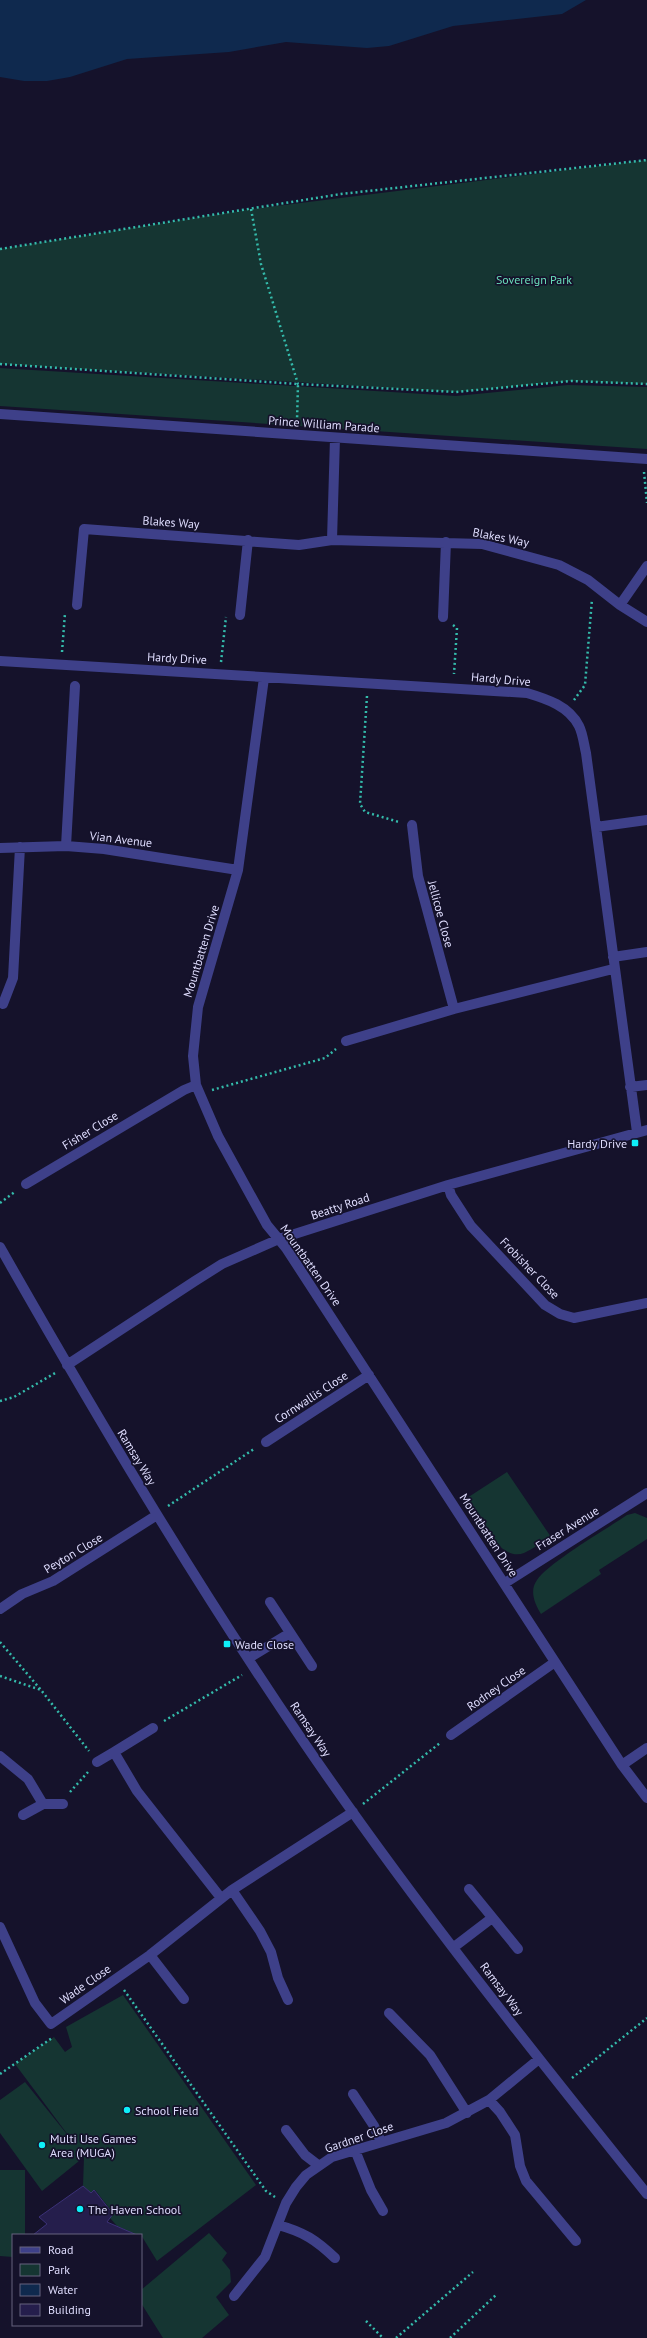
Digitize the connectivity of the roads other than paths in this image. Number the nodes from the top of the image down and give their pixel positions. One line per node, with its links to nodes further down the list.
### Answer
1 (0, 414): 2 (street, Prince William Parade)
2 (335, 438): 3 (street, Prince William Parade); 5 (street)
3 (645, 459)
4 (248, 540): 5 (street, Blakes Way); 8 (street, Blakes Way); 10 (street)
5 (332, 540): 6 (street, Blakes Way)
6 (446, 542): 9 (street, Blakes Way); 11 (street)
7 (647, 566): 9 (street)
8 (77, 605)
9 (620, 605): 12 (street, Blakes Way)
10 (240, 615)
11 (443, 617)
12 (647, 622)
13 (0, 661): 14 (street, Hardy Drive)
14 (264, 678): 18 (street, Hardy Drive); 22 (street, Mountbatten Drive)
15 (75, 686): 19 (street)
16 (647, 820): 18 (street)
17 (412, 825): 27 (street, Jellicoe Close)
18 (596, 827): 24 (street, Hardy Drive)
19 (66, 846): 20 (street, Vian Avenue); 22 (street, Vian Avenue)
20 (20, 847): 21 (street, Vian Avenue); 26 (street)
21 (0, 848)
22 (238, 870): 31 (street, Mountbatten Drive)
23 (647, 952): 24 (street)
24 (613, 957): 25 (street, Hardy Drive)
25 (613, 969): 27 (street); 30 (street, Hardy Drive)
26 (4, 1004)
27 (454, 1009): 28 (street)
28 (346, 1040)
29 (647, 1085): 30 (street)
30 (630, 1087): 32 (street, Hardy Drive)
31 (198, 1089): 33 (street, Fisher Close); 35 (street, Mountbatten Drive)
32 (642, 1131): 34 (street, Beatty Road)
33 (26, 1184)
34 (448, 1185): 35 (street, Beatty Road); 37 (street, Frobisher Close)
35 (279, 1238): 38 (street, Beatty Road); 39 (street, Mountbatten Drive)
36 (0, 1247): 38 (street, Ramsay Way)
37 (647, 1304)
38 (67, 1365): 42 (street, Ramsay Way)
39 (369, 1375): 40 (street, Cornwallis Close); 43 (street, Mountbatten Drive)
40 (266, 1442)
41 (646, 1495): 43 (street, Fraser Avenue)
42 (157, 1515): 45 (street, Peyton Close); 47 (street, Ramsay Way)
43 (505, 1583): 48 (street, Mountbatten Drive)
44 (270, 1602): 46 (street)
45 (0, 1609)
46 (290, 1633): 47 (street); 49 (street)
47 (249, 1658): 60 (street, Ramsay Way)
48 (555, 1662): 51 (street, Rodney Close); 56 (street, Mountbatten Drive)
49 (312, 1666)
50 (153, 1728): 53 (street)
51 (451, 1735)
52 (647, 1748): 56 (street)
53 (114, 1752): 55 (street); 64 (street)
54 (0, 1756): 58 (street)
55 (97, 1762)
56 (622, 1765): 57 (street, Mountbatten Drive)
57 (647, 1798)
58 (43, 1804): 59 (street); 61 (street)
59 (63, 1804)
60 (353, 1812): 63 (street, Wade Close); 67 (street, Ramsay Way)
61 (23, 1815)
62 (468, 1889): 65 (street)
63 (232, 1890): 64 (street, Wade Close); 71 (street)
64 (221, 1898): 69 (street, Wade Close)
65 (492, 1918): 67 (street); 68 (street)
66 (0, 1927): 69 (street, Wade Close)
67 (454, 1947): 73 (street, Ramsay Way)
68 (518, 1948)
69 (150, 1955): 70 (street)
70 (184, 1999)
71 (288, 2000)
72 (389, 2013): 76 (street)
73 (539, 2059): 75 (street, Gardner Close); 81 (street, Ramsay Way)
74 (353, 2094): 78 (street)
75 (488, 2100): 76 (street, Gardner Close); 84 (street)
76 (467, 2113): 78 (street, Gardner Close)
77 (286, 2130): 80 (street)
78 (381, 2142): 79 (street, Gardner Close)
79 (355, 2150): 80 (street, Gardner Close); 82 (street)
80 (318, 2165): 83 (street, Gardner Close)
81 (647, 2194)
82 (383, 2211)
83 (278, 2225): 85 (street); 86 (street, Gardner Close)
84 (576, 2241)
85 (335, 2258)
86 (234, 2296)

